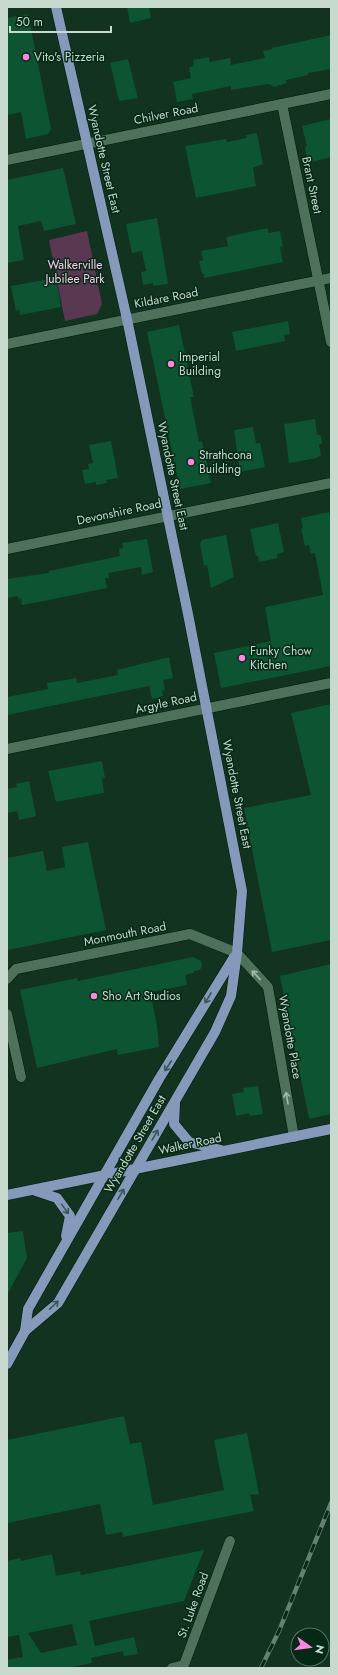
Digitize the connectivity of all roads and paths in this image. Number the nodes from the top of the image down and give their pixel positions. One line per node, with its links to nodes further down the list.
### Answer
1 (56, 7): 4 (main road, Wyandotte Street East)
2 (331, 94): 3 (street, Chilver Road)
3 (282, 104): 4 (street, Chilver Road); 7 (street, Brant Street)
4 (87, 143): 5 (street, Chilver Road); 8 (main road, Wyandotte Street East)
5 (7, 160)
6 (331, 278): 7 (street, Kildare Road)
7 (318, 280): 8 (street, Kildare Road); 9 (street, Brant Street)
8 (126, 319): 10 (street, Kildare Road); 12 (main road, Wyandotte Street East)
9 (331, 342)
10 (7, 344)
11 (331, 483): 12 (street, Devonshire Road)
12 (168, 516): 13 (street, Devonshire Road); 15 (main road, Wyandotte Street East)
13 (7, 549)
14 (331, 683): 15 (street, Argyle Road)
15 (207, 708): 16 (street, Argyle Road); 17 (main road, Wyandotte Street East)
16 (7, 749)
17 (237, 954): 18 (street, Monmouth Road); 21 (main road, Wyandotte Street East); 23 (street, Wyandotte Place, one-way to 17); 26 (main road, Wyandotte Street East, one-way to 26)
18 (7, 978)
19 (7, 1014): 20 (street)
20 (21, 1077)
21 (175, 1100): 24 (main road); 25 (main road, Wyandotte Street East, one-way to 21)
22 (331, 1129): 23 (main road, Walker Road)
23 (294, 1137): 24 (main road, Walker Road)
24 (223, 1150): 25 (main road, Walker Road)
25 (136, 1169): 26 (main road, Walker Road); 30 (main road, Wyandotte Street East, one-way to 25)
26 (105, 1175): 27 (main road, Walker Road); 29 (main road, Wyandotte Street East)
27 (33, 1190): 28 (main road, Walker Road); 29 (main road, one-way to 29)
28 (7, 1195)
29 (64, 1245): 30 (main road, Wyandotte Street East)
30 (24, 1331): 31 (main road, Wyandotte Street East)
31 (7, 1364)
32 (230, 1541): 33 (street, St. Luke Road)
33 (172, 1668)

